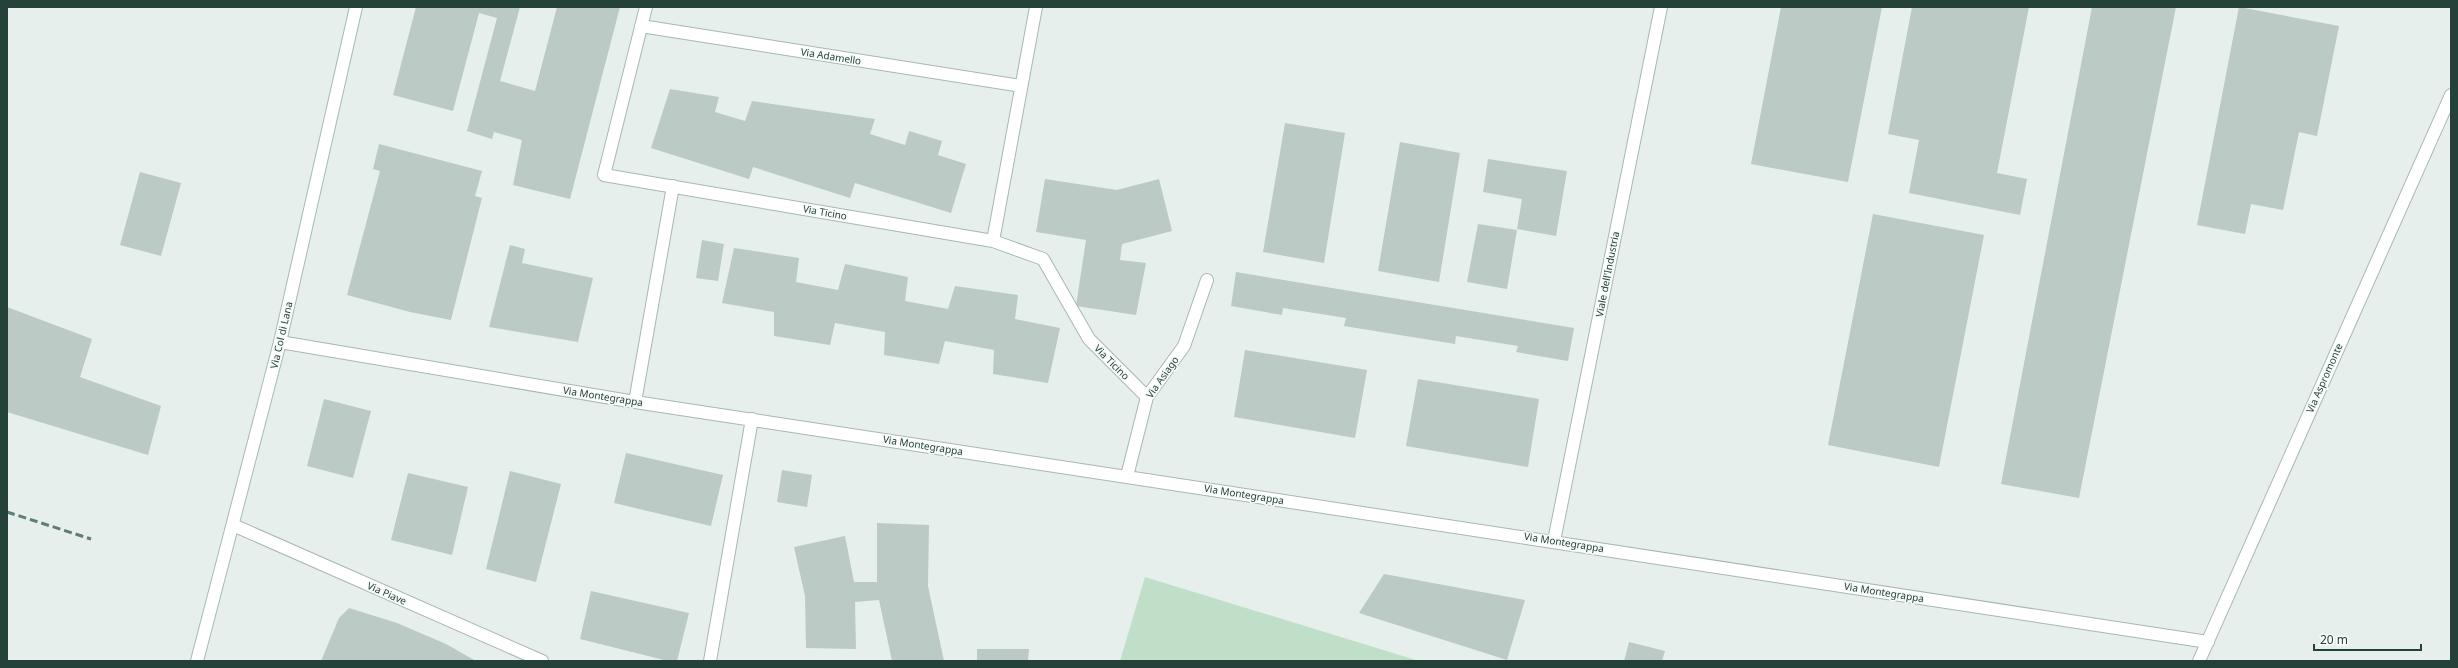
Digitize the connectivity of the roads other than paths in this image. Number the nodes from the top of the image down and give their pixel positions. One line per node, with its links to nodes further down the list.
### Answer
1 (356, 7): 11 (street, Via Col di Lana)
2 (646, 7): 5 (street, Via Ticino)
3 (1036, 7): 6 (street)
4 (1661, 7): 17 (street, Viale dell'Industria)
5 (641, 26): 6 (street, Via Adamello); 8 (street, Via Ticino)
6 (1021, 86): 9 (street)
7 (2451, 95): 18 (street, Via Aspromonte)
8 (673, 186): 9 (street, Via Ticino); 13 (street)
9 (993, 240): 12 (street, Via Ticino)
10 (1207, 280): 12 (street, Via Asiago)
11 (280, 342): 13 (street, Via Montegrappa); 16 (street, Via Col di Lana)
12 (1147, 397): 15 (street, Via Asiago)
13 (635, 402): 14 (street, Via Montegrappa)
14 (752, 419): 15 (street, Via Montegrappa); 21 (street)
15 (1127, 476): 17 (street, Via Montegrappa)
16 (233, 525): 19 (street, Via Col di Lana); 20 (street, Via Piave)
17 (1554, 541): 18 (street, Via Montegrappa)
18 (2208, 642): 22 (street, Via Aspromonte)
19 (197, 661)
20 (542, 661)
21 (710, 661)
22 (2199, 661)

